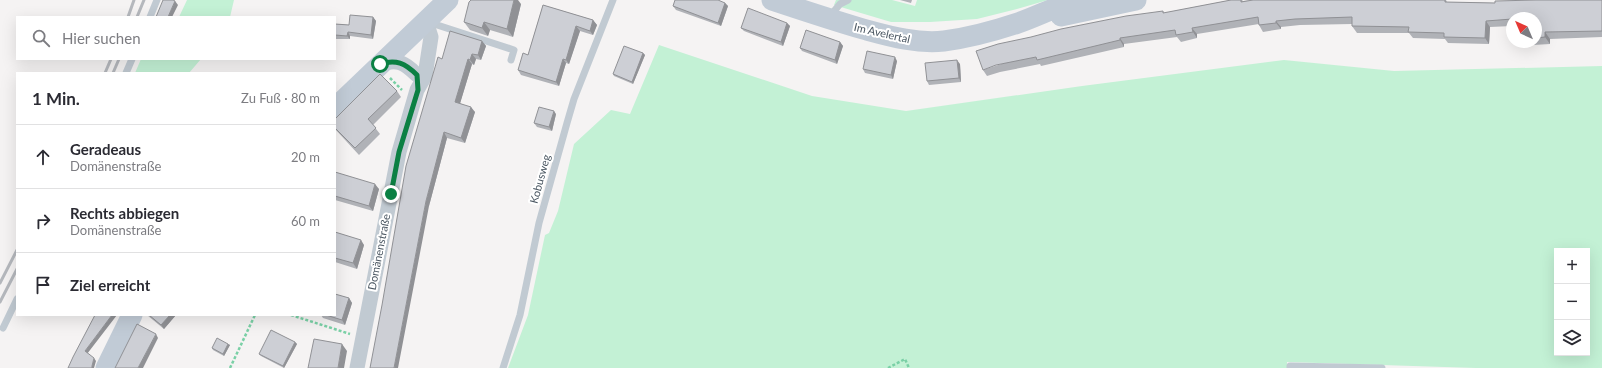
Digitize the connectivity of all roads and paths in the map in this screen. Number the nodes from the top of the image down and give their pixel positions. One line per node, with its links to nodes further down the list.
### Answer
1 (157, 0): 8 (lane)
2 (448, 0): 10 (main road)
3 (613, 0): 28 (lane, Kobusweg)
4 (772, 0): 9 (main road, Im Avelertal)
5 (848, 0): 9 (lane)
6 (1078, 0): 11 (main road, Im Avelertal)
7 (1136, 0): 11 (main road, Im Avelertal)
8 (150, 16)
9 (828, 19): 11 (main road, Im Avelertal)
10 (426, 22): 13 (lane); 14 (main road); 16 (street, Domänenstraße); 17 (street, Domänenstraße)
11 (1017, 23)
12 (132, 60): 15 (lane)
13 (511, 60)
14 (382, 68): 16 (street); 17 (path); 18 (main road)
15 (126, 72)
16 (417, 75): 17 (street, Domänenstraße)
17 (412, 92): 24 (street, Domänenstraße)
18 (336, 107)
19 (16, 301): 23 (lane)
20 (130, 316): 25 (main road)
21 (255, 316): 26 (path)
22 (293, 316): 24 (path)
23 (3, 328)
24 (362, 336): 27 (street, Domänenstraße)
25 (106, 368)
26 (230, 368)
27 (357, 368)
28 (503, 368)
29 (888, 368): 30 (path)
30 (909, 368)
31 (1290, 368): 32 (lane)
32 (1382, 368)

